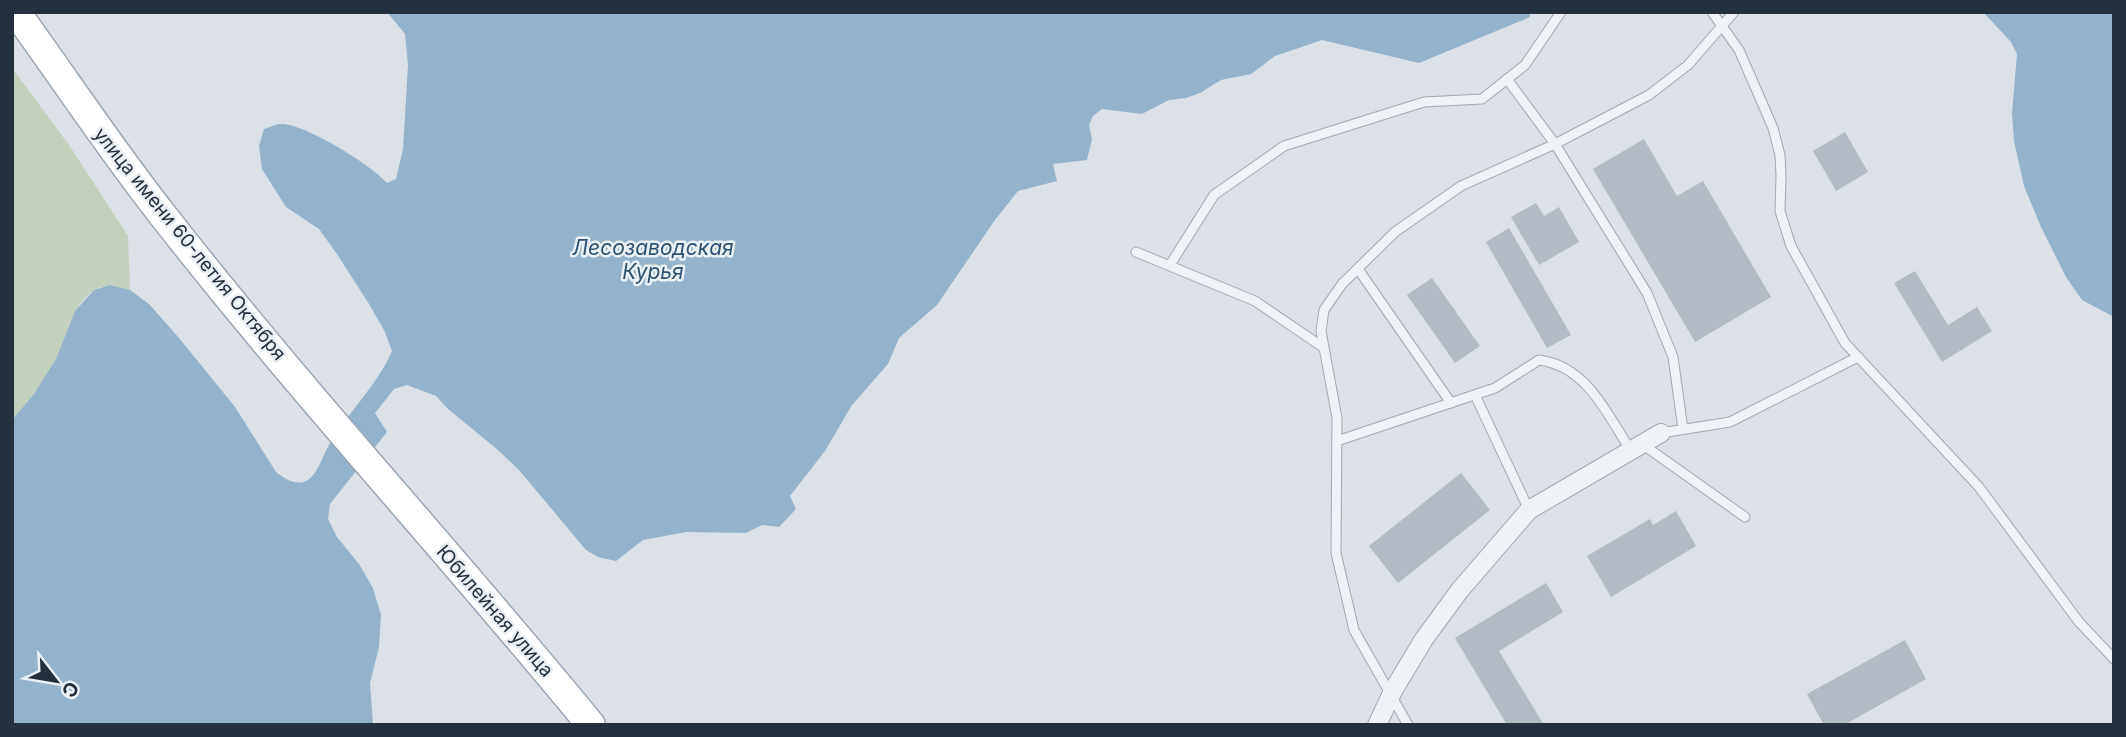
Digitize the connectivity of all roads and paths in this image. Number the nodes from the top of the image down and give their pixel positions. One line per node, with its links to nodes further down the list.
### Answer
1 (16, 12): 19 (main road, улица имени 60-летия Октября)
2 (1561, 12): 6 (lane)
3 (1712, 12): 5 (lane)
4 (1734, 12): 5 (lane)
5 (1721, 28): 7 (lane); 12 (lane)
6 (1507, 79): 7 (lane); 9 (lane)
7 (1555, 144): 10 (lane); 15 (lane)
8 (1136, 251): 9 (lane)
9 (1170, 265): 11 (lane)
10 (1358, 269): 11 (lane); 14 (lane)
11 (1324, 348): 17 (lane)
12 (1858, 357): 15 (lane); 22 (lane)
13 (1475, 395): 14 (lane); 18 (lane); 20 (lane)
14 (1451, 403): 17 (lane)
15 (1683, 429): 16 (lane)
16 (1661, 433): 18 (street)
17 (1337, 441): 23 (lane)
18 (1637, 448): 20 (street); 21 (lane)
19 (398, 499): 24 (main road, Юбилейная улица)
20 (1529, 510): 23 (street)
21 (1745, 517)
22 (2114, 659)
23 (1392, 694): 25 (street); 26 (lane)
24 (591, 725)
25 (1377, 725)
26 (1408, 725)

